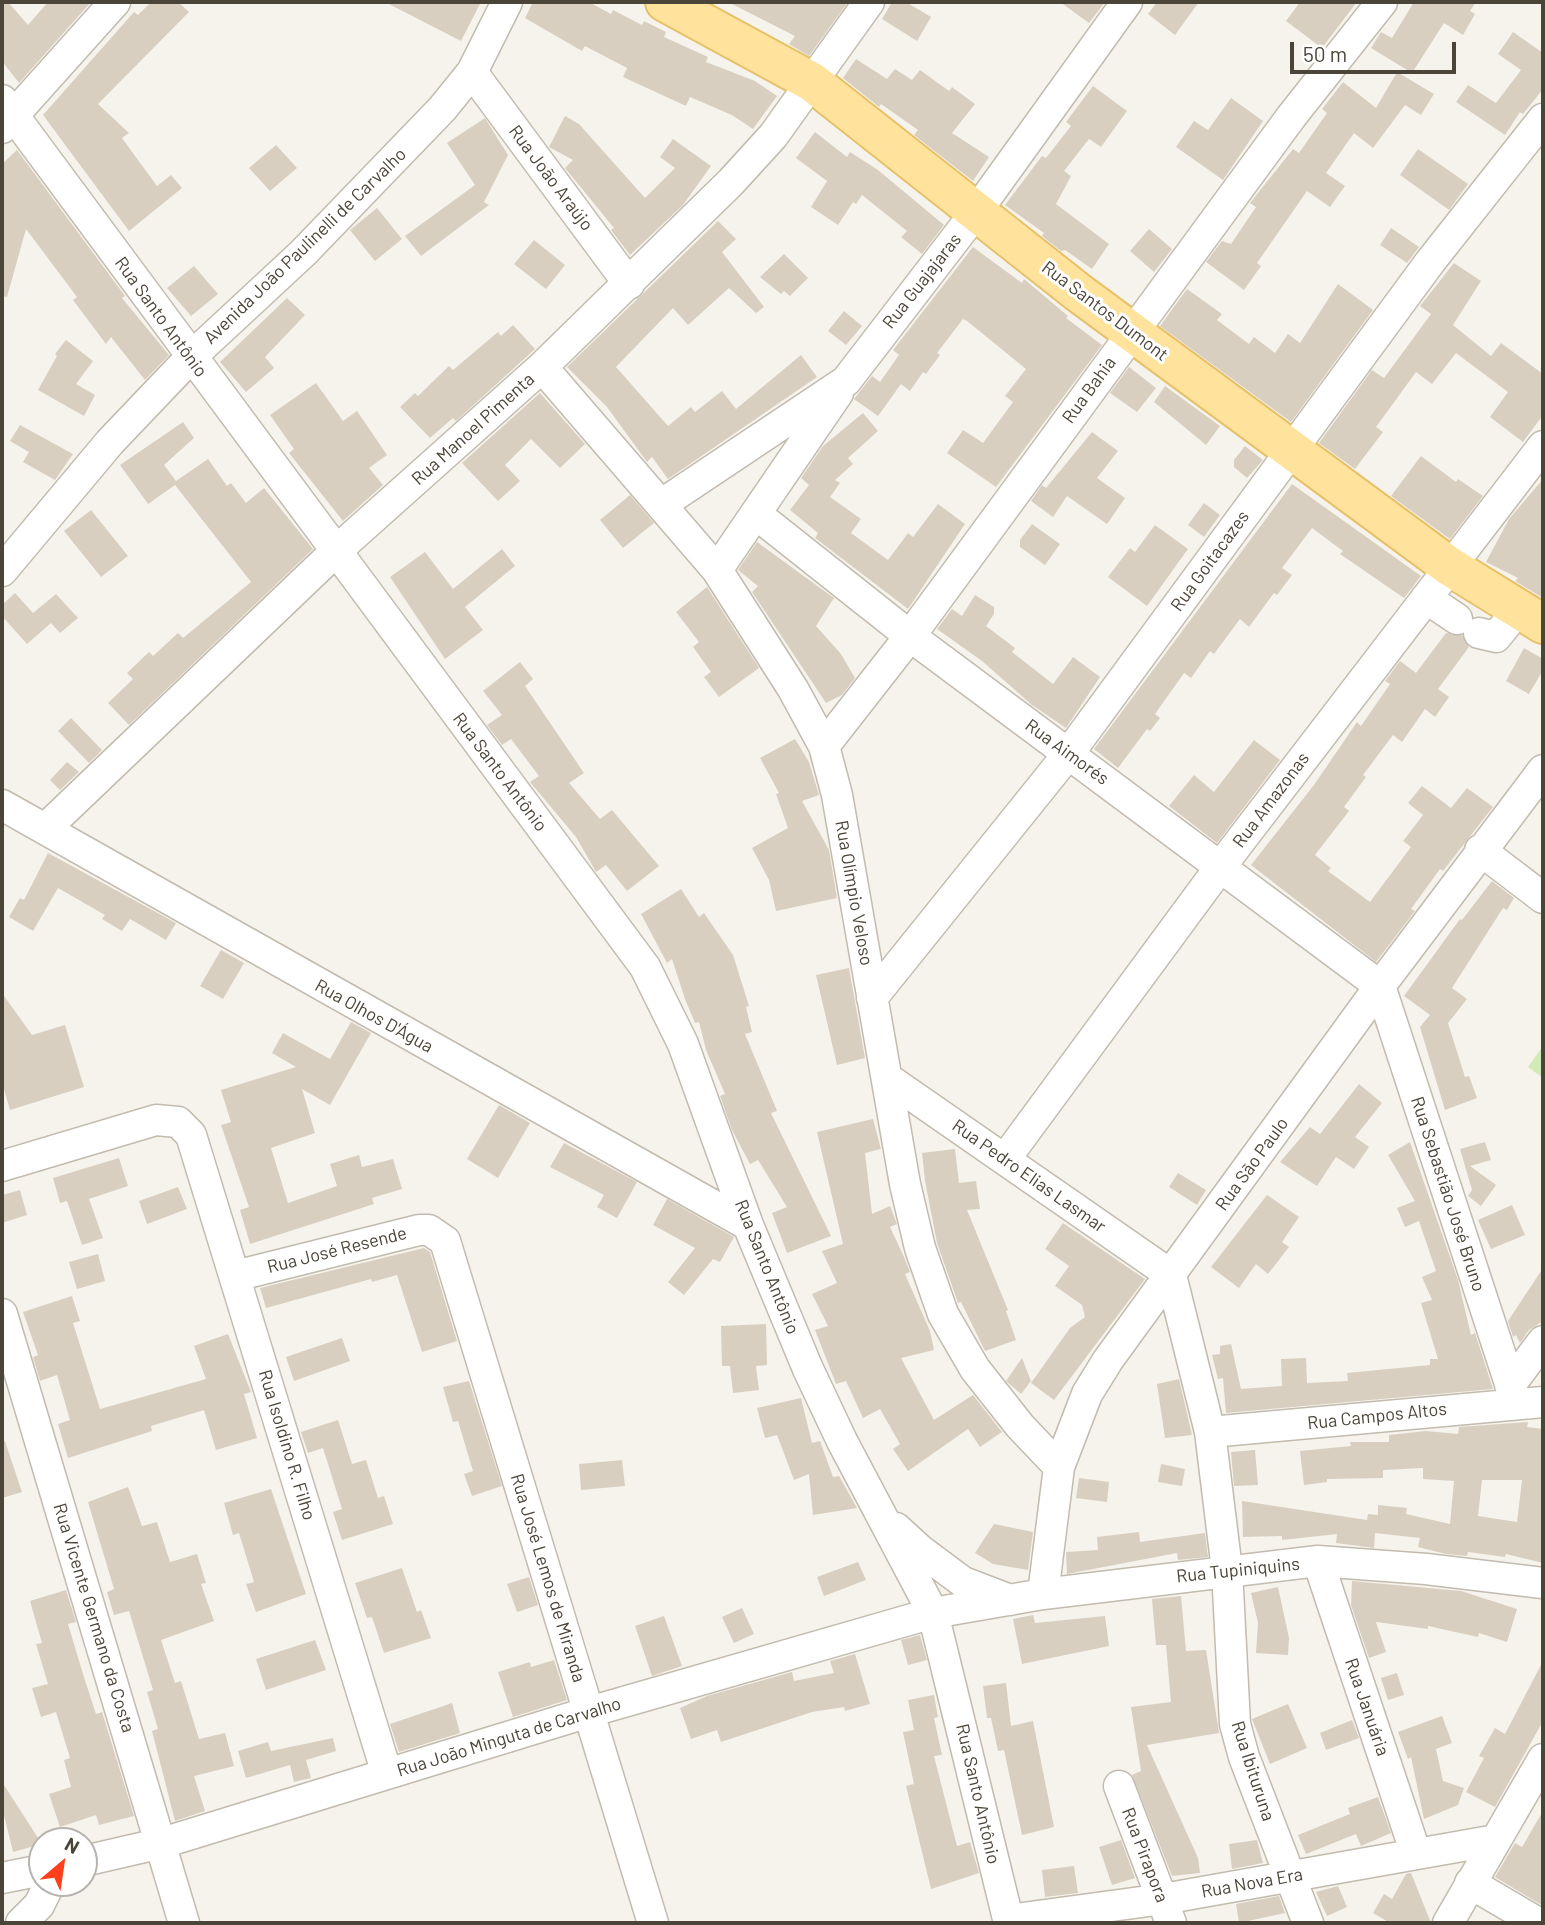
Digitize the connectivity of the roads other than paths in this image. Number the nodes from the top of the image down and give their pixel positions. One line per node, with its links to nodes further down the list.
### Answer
1 (115, 2): 9 (street)
2 (507, 2): 7 (street, Avenida João Paulinelli de Carvalho)
3 (665, 2): 8 (main road, Rua Santos Dumont)
4 (869, 2): 8 (street, Rua Manoel Pimenta)
5 (1127, 2): 11 (street, Rua Guajajaras)
6 (1382, 2): 13 (street, Rua Bahia)
7 (472, 72): 12 (street, Rua João Araújo); 14 (street, Avenida João Paulinelli de Carvalho)
8 (812, 82): 11 (main road, Rua Santos Dumont); 12 (street, Rua Manoel Pimenta)
9 (5, 114): 14 (street, Rua Santo Antônio)
10 (1543, 119): 18 (street, Rua Goitacazes)
11 (976, 212): 13 (main road, Rua Santos Dumont); 16 (street, Rua Guajajaras)
12 (629, 284): 15 (street, Rua Manoel Pimenta)
13 (1132, 332): 18 (main road, Rua Santos Dumont); 27 (street, Rua Bahia)
14 (191, 357): 21 (street, Rua Santo Antônio); 24 (street, Avenida João Paulinelli de Carvalho)
15 (542, 367): 19 (street, Rua Olímpio Veloso); 21 (street, Rua Manoel Pimenta)
16 (846, 381): 19 (street, Rua Guajajaras); 20 (street)
17 (1543, 446): 22 (street, Rua Amazonas)
18 (1291, 450): 22 (main road, Rua Santos Dumont); 29 (street, Rua Goitacazes)
19 (662, 504): 23 (street, Rua Olímpio Veloso)
20 (756, 514): 23 (street); 27 (street, Rua Aimorés)
21 (336, 551): 32 (street, Rua Manoel Pimenta); 41 (street, Rua Santo Antônio)
22 (1449, 566): 25 (street, Rua Amazonas); 26 (main road, Rua Santos Dumont)
23 (717, 570): 28 (street, Rua Olímpio Veloso)
24 (2, 572)
25 (1426, 598): 26 (street); 34 (street, Rua Amazonas)
26 (1530, 617)
27 (910, 636): 28 (street, Rua Bahia); 29 (street, Rua Aimorés)
28 (824, 746): 37 (street, Rua Olímpio Veloso)
29 (1069, 752): 34 (street, Rua Aimorés); 37 (street, Rua Goitacazes)
30 (1543, 770): 33 (street, Rua São Paulo)
31 (2, 805): 32 (street, Rua Olhos D'Água)
32 (46, 828): 41 (street, Rua Olhos D'Água)
33 (1480, 850): 35 (street); 36 (street, Rua São Paulo)
34 (1221, 866): 36 (street, Rua Aimorés); 39 (street, Rua Amazonas)
35 (1543, 898)
36 (1380, 986): 43 (street, Rua São Paulo); 47 (street, Rua Sebastião José Bruno)
37 (872, 998): 38 (street, Rua Olímpio Veloso)
38 (887, 1078): 39 (street, Rua Pedro Elias Lasmar); 49 (street, Rua Olímpio Veloso)
39 (1005, 1159): 43 (street, Rua Pedro Elias Lasmar)
40 (2, 1166): 44 (street, Rua Isoldino R. Filho)
41 (748, 1225): 50 (street, Rua Santo Antônio)
42 (439, 1235): 44 (street, Rua José Resende); 57 (street, Rua José Lemos de Miranda)
43 (1171, 1275): 48 (street); 49 (street, Rua São Paulo)
44 (235, 1276): 59 (street, Rua Isoldino R. Filho)
45 (2, 1314): 62 (street, Rua Vicente Germano da Costa)
46 (1543, 1341): 47 (street)
47 (1523, 1396): 48 (street, Rua Campos Altos)
48 (1210, 1432): 52 (street)
49 (1059, 1466): 54 (street, Rua São Paulo)
50 (879, 1512): 55 (street, Rua Santo Antônio); 56 (street, Rua Santo Antônio)
51 (1318, 1561): 52 (street, Rua Tupiniquins); 53 (street, Rua Tupiniquins); 63 (street, Rua Januária)
52 (1227, 1570): 54 (street, Rua Tupiniquins); 66 (street, Rua Ibituruna)
53 (1543, 1583)
54 (1043, 1594): 55 (street, Rua Tupiniquins)
55 (1010, 1600): 56 (street, Rua Tupiniquins)
56 (933, 1613): 57 (street, Rua João Minguta de Carvalho); 72 (street, Rua Santo Antônio)
57 (589, 1712): 59 (street, Rua João Minguta de Carvalho); 71 (street, Rua José Lemos de Miranda)
58 (1543, 1759): 61 (street)
59 (387, 1774): 62 (street, Rua João Minguta de Carvalho)
60 (1119, 1786): 70 (street, Rua Pirapora)
61 (1496, 1840): 63 (street, Rua Nova Era); 68 (street)
62 (162, 1843): 64 (street, Rua João Minguta de Carvalho); 74 (street, Rua Vicente Germano da Costa)
63 (1416, 1854): 66 (street, Rua Nova Era)
64 (98, 1858)
65 (28, 1873): 67 (street)
66 (1290, 1876): 70 (street, Rua Nova Era); 75 (street, Rua Ibituruna)
67 (2, 1878)
68 (1470, 1883): 76 (street); 77 (street)
69 (43, 1897): 73 (street)
70 (1167, 1911): 72 (street, Rua Nova Era)
71 (646, 1922)
72 (1009, 1922)
73 (21, 1923)
74 (184, 1923)
75 (1308, 1923)
76 (1450, 1923)
77 (1538, 1923)

